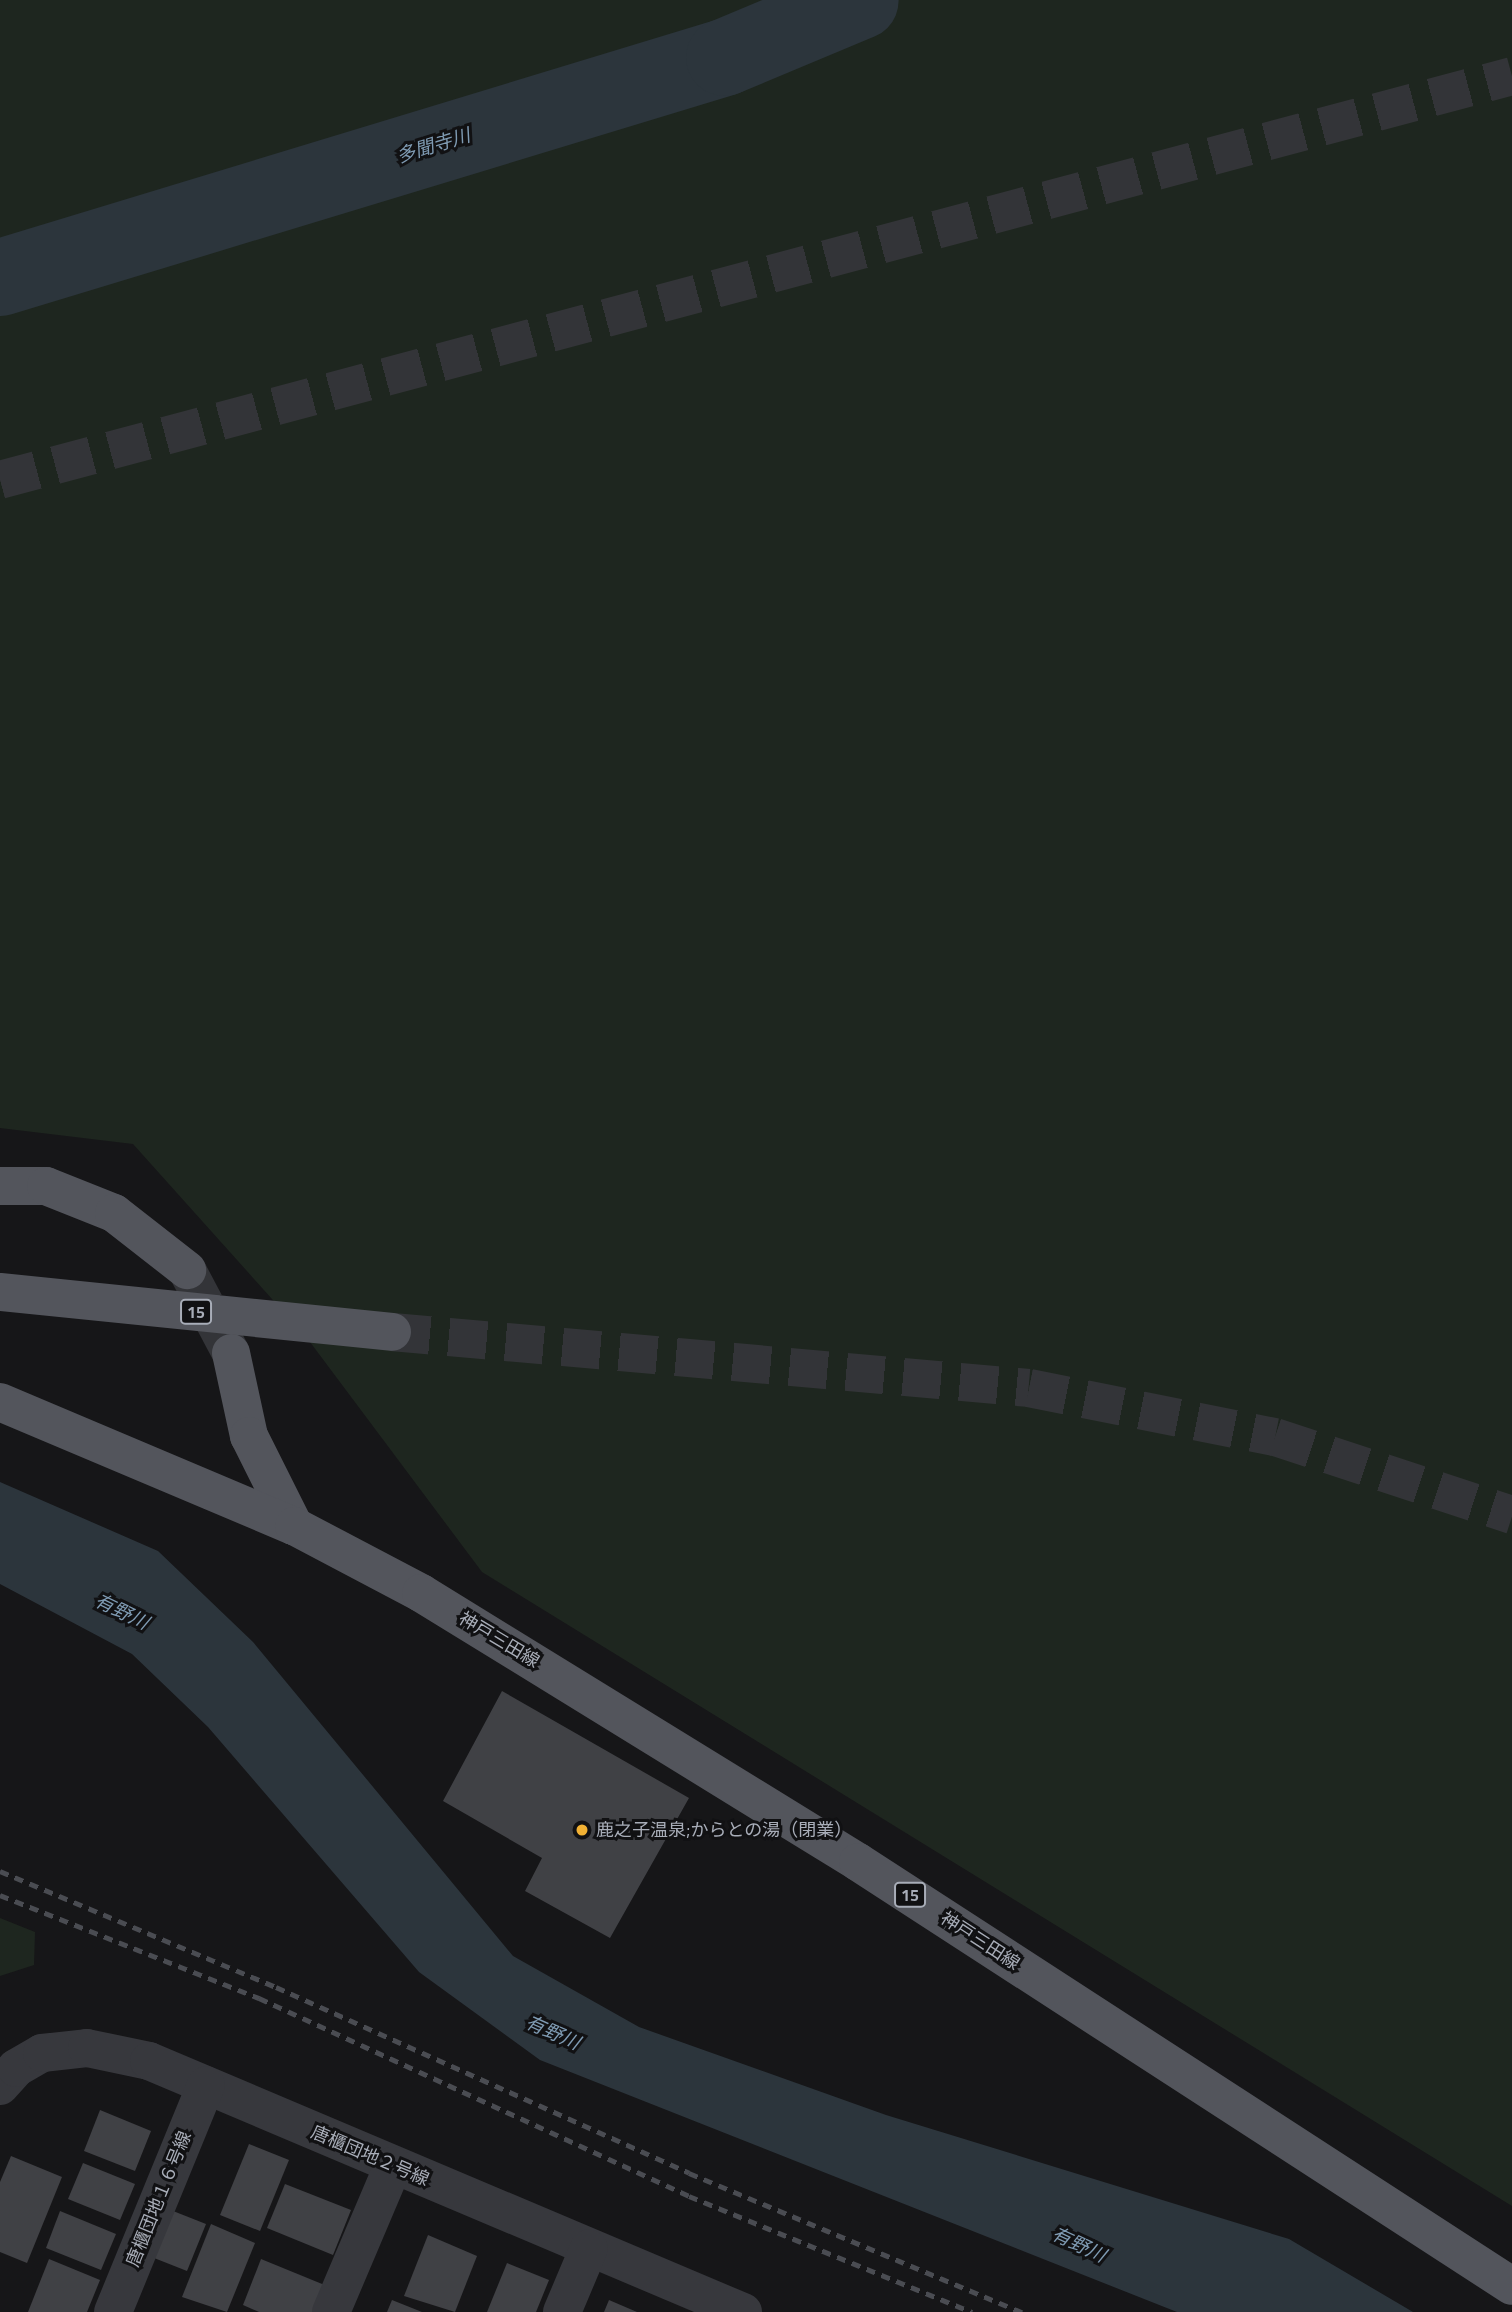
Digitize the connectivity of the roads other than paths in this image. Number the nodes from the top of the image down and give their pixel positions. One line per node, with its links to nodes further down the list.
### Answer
1 (0, 1186): 2 (main road)
2 (187, 1270)
3 (0, 1292): 4 (main road, 15)
4 (392, 1332)
5 (231, 1353): 7 (main road)
6 (0, 1402): 7 (main road, 神戸三田線 / 15)
7 (294, 1526): 12 (main road, 神戸三田線 / 15)
8 (206, 2085): 9 (street, 唐櫃団地２号線); 10 (street, 唐櫃団地２号線); 13 (street, 唐櫃団地１６号線)
9 (0, 2087)
10 (393, 2166): 11 (street, 唐櫃団地２号線); 14 (street)
11 (589, 2248): 15 (street); 16 (street, 唐櫃団地２号線)
12 (1512, 2286)
13 (113, 2312)
14 (331, 2312)
15 (562, 2312)
16 (743, 2312)

